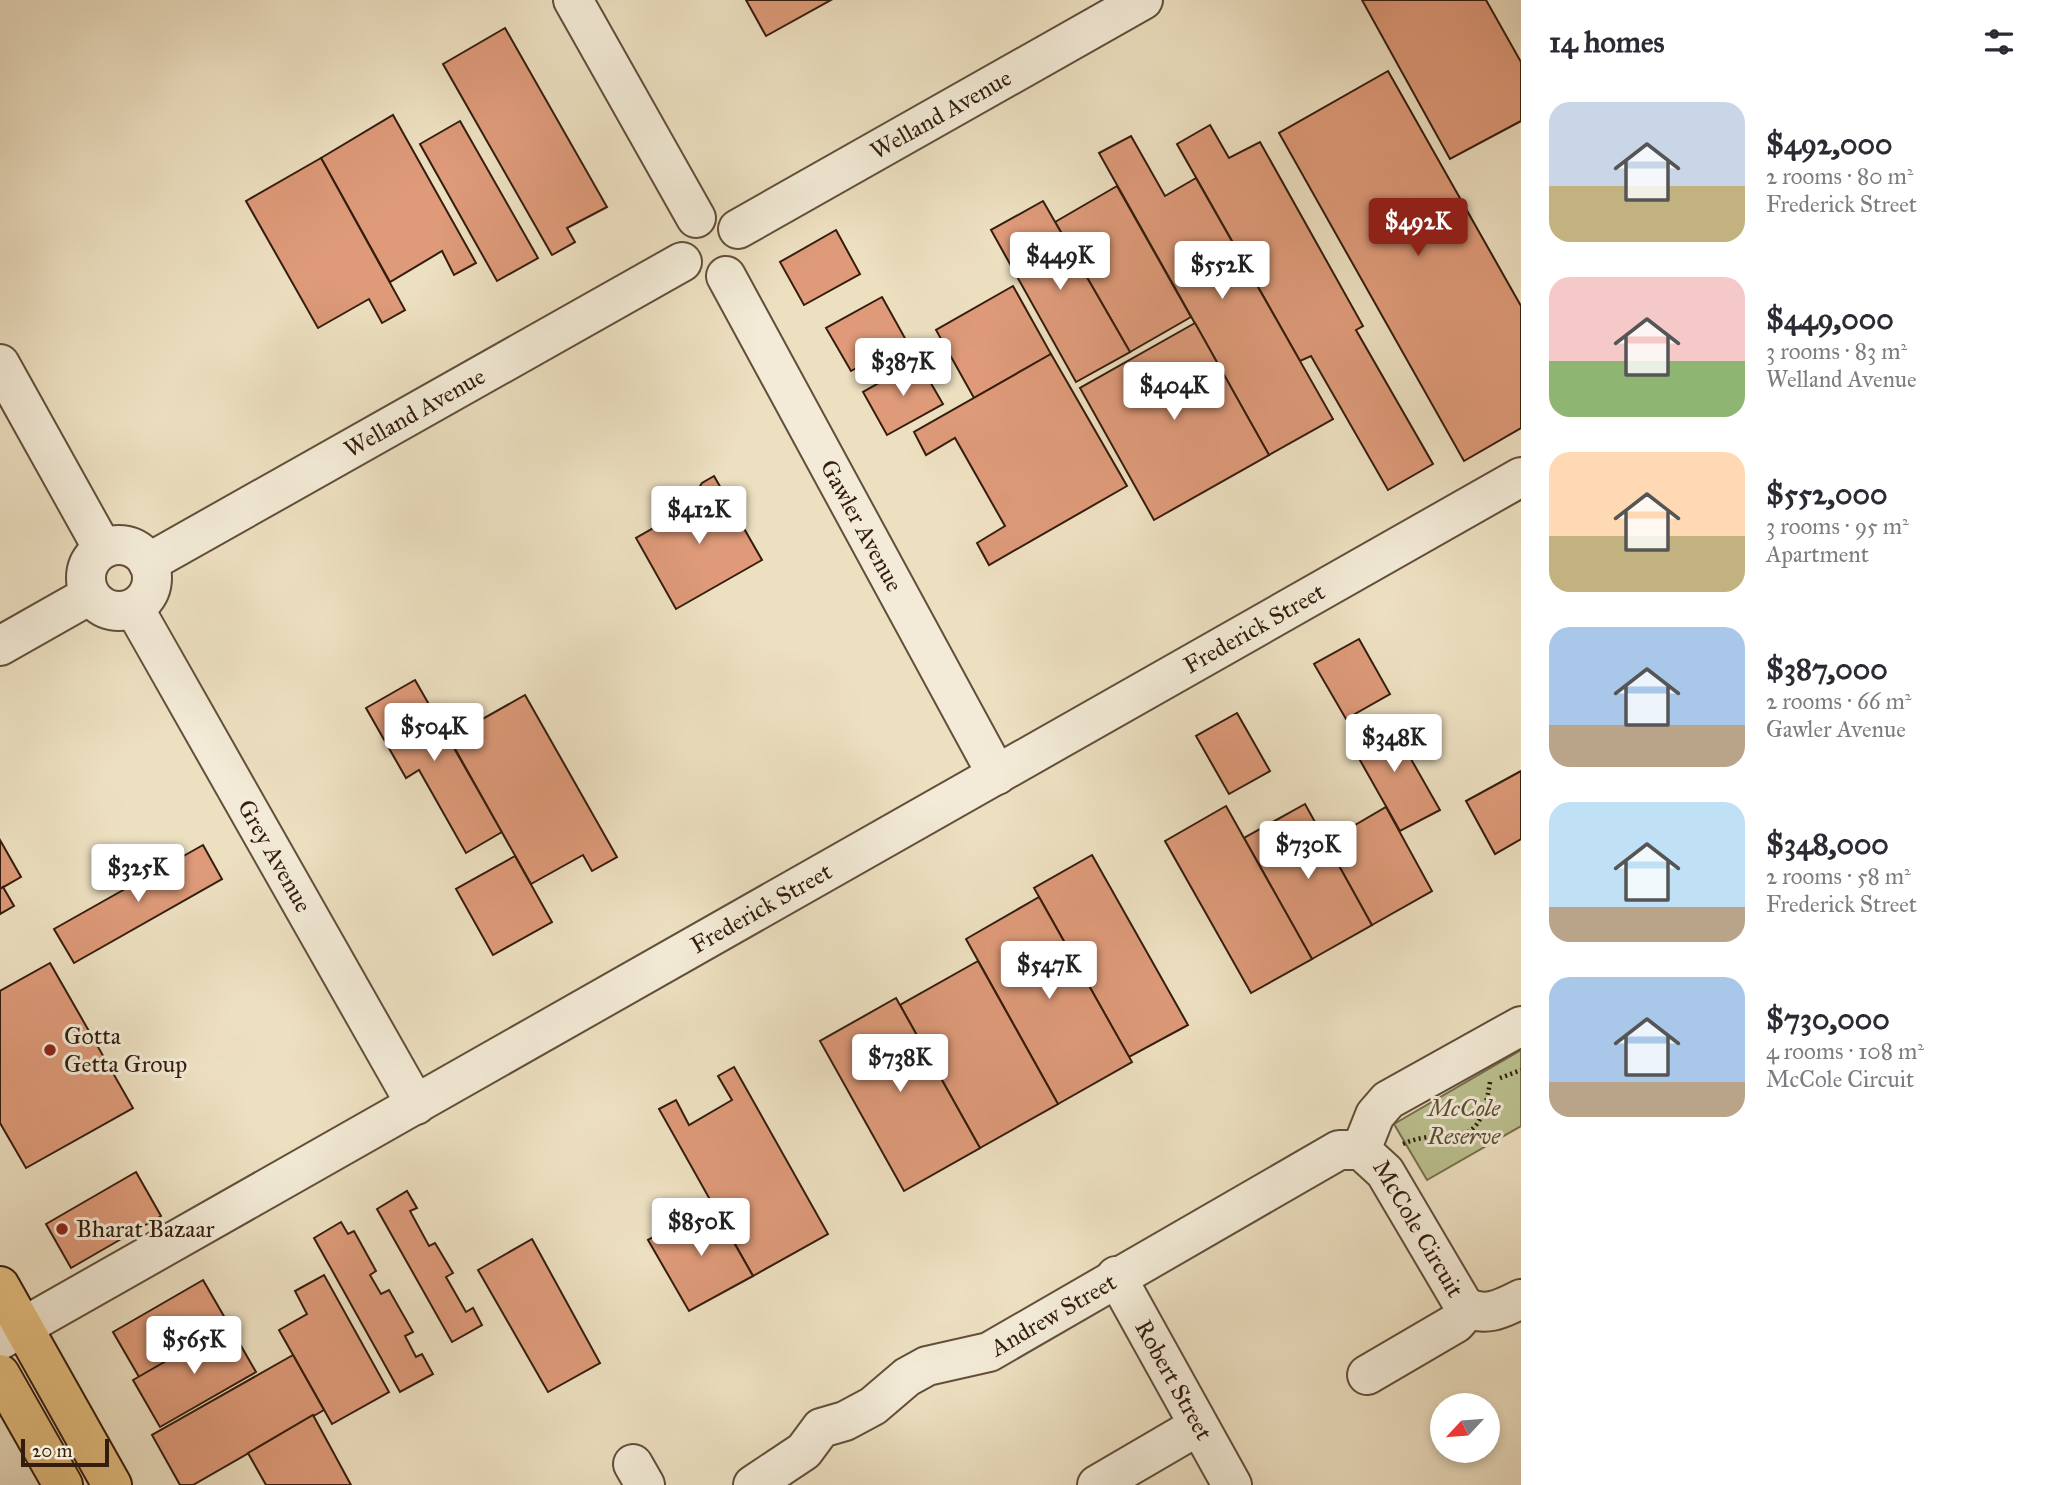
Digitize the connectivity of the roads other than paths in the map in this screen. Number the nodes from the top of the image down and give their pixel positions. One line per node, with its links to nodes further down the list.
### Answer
1 (573, 0): 3 (street)
2 (1143, 0): 4 (street, Welland Avenue)
3 (696, 218): 4 (street); 5 (street)
4 (737, 229): 6 (street)
5 (682, 262): 6 (street); 10 (street, Welland Avenue)
6 (726, 276): 14 (street, Gawler Avenue)
7 (0, 364): 9 (street)
8 (1521, 477): 14 (street, Frederick Street)
9 (103, 549): 10 (street); 11 (street)
10 (148, 563): 12 (street)
11 (90, 594): 12 (street); 13 (street)
12 (134, 608): 16 (street, Grey Avenue)
13 (0, 646)
14 (997, 775): 16 (street, Frederick Street)
15 (1521, 1026): 17 (street, McCole Circuit)
16 (416, 1105): 22 (street, Frederick Street)
17 (1377, 1149): 18 (street, Andrew Street); 21 (street, McCole Circuit)
18 (1116, 1276): 25 (street, Robert Street); 28 (street, Andrew Street)
19 (0, 1286): 22 (main road)
20 (1521, 1298): 21 (street, McCole Circuit)
21 (1468, 1309): 24 (street, McCole Circuit)
22 (12, 1333): 27 (main road)
23 (0, 1374): 26 (main road)
24 (1367, 1375)
25 (1198, 1426): 29 (street); 30 (street, Robert Street)
26 (63, 1485)
27 (112, 1485)
28 (752, 1485)
29 (1097, 1485)
30 (1232, 1485)

